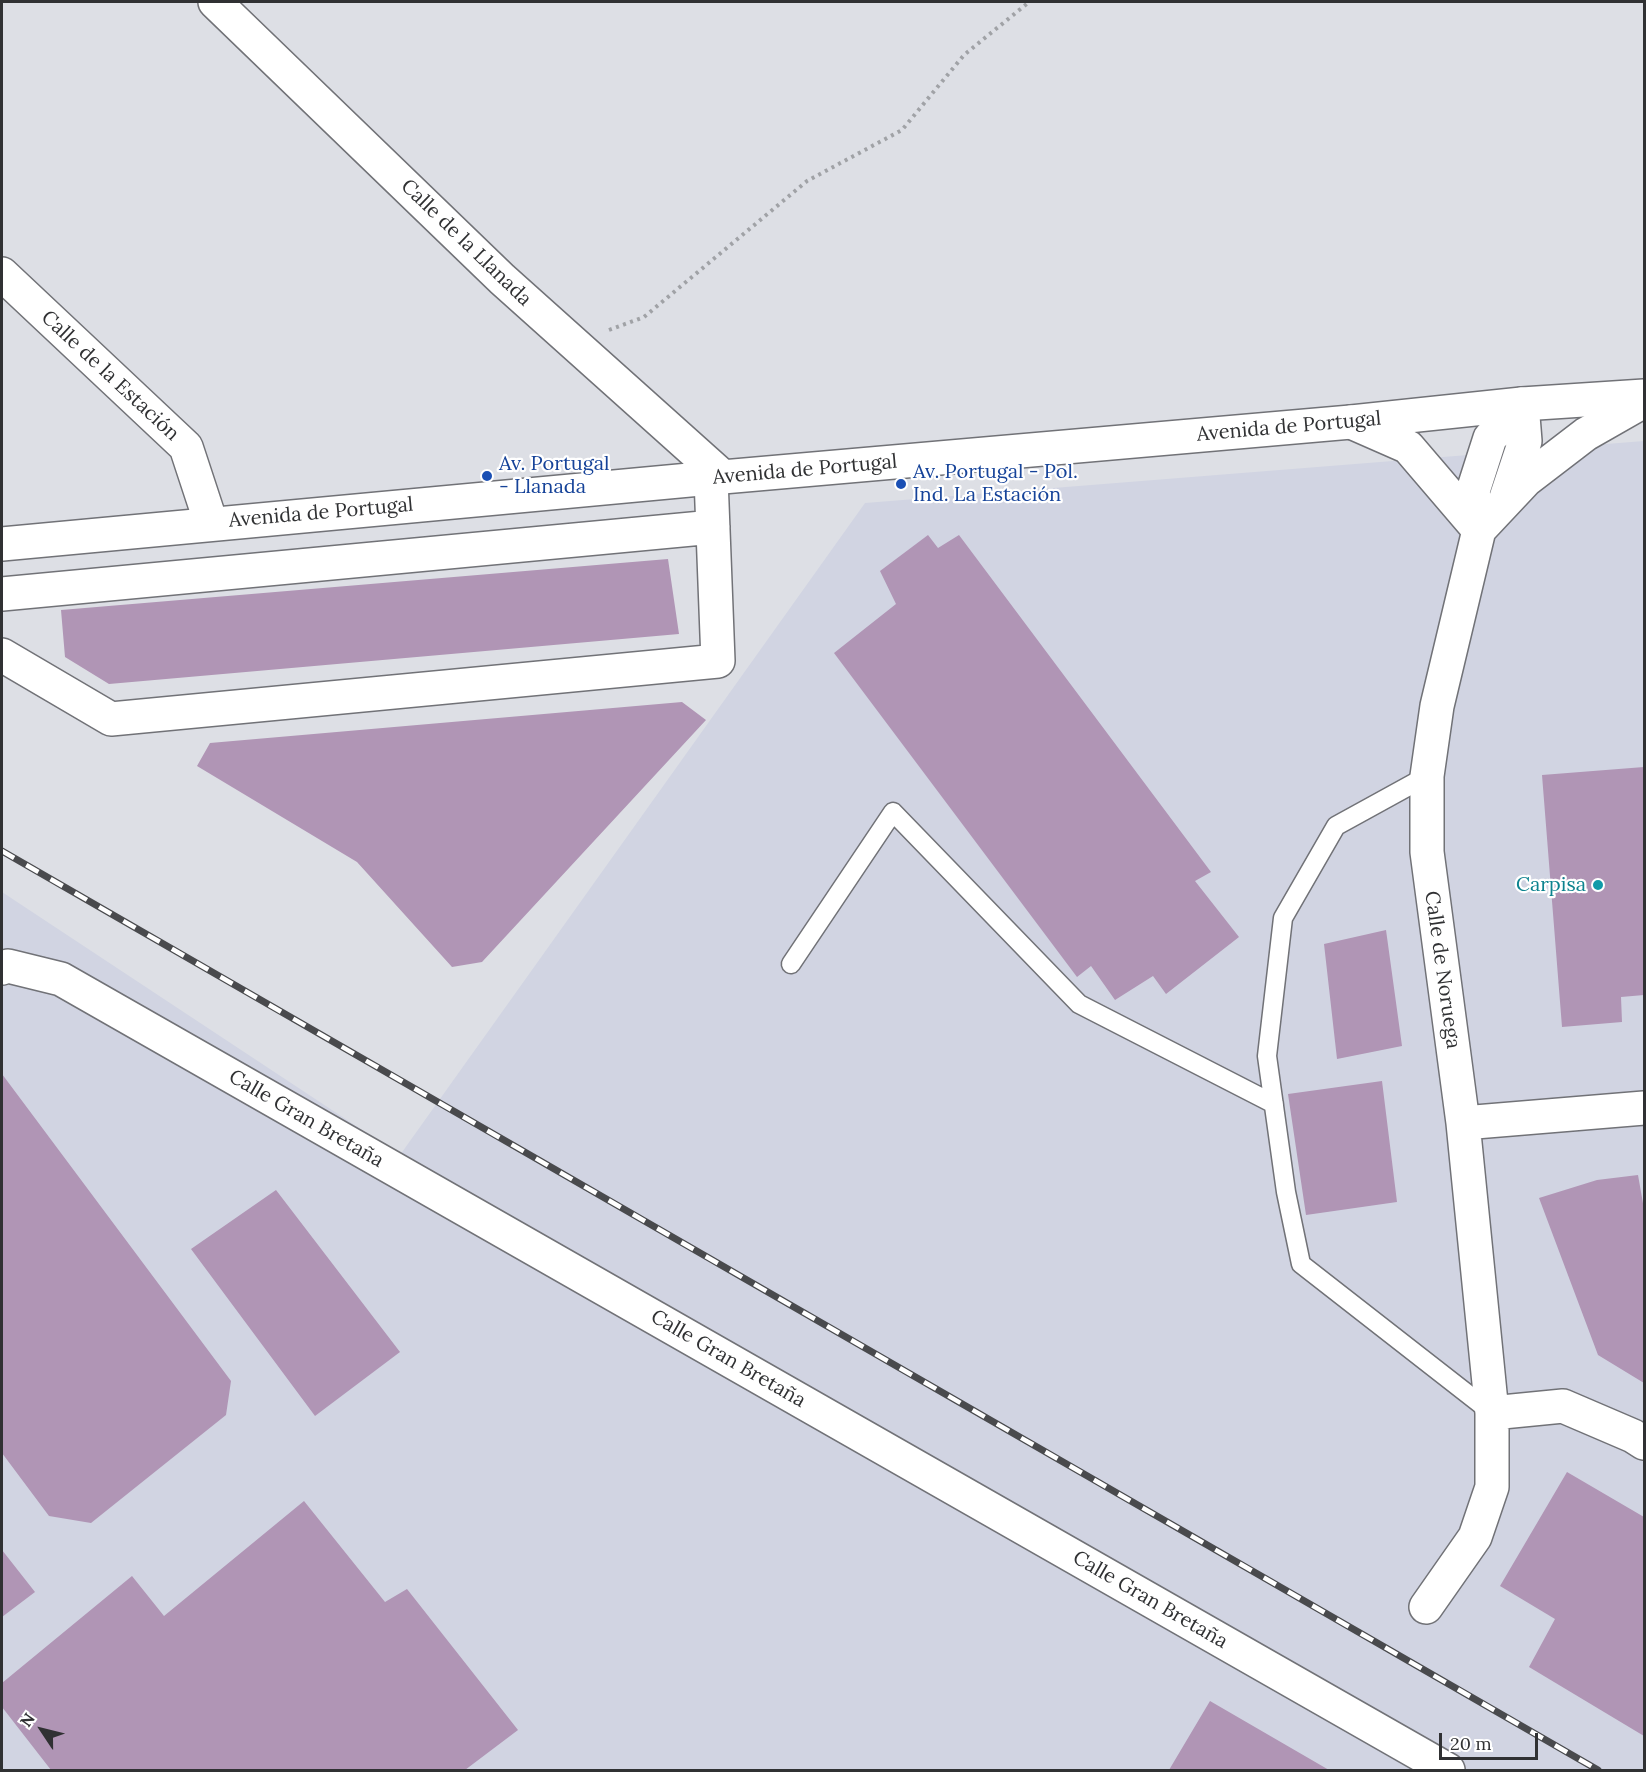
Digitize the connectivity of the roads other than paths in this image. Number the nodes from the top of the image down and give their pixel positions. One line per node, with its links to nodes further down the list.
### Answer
1 (214, 2): 7 (street, Calle de la Llanada)
2 (2, 274): 9 (street, Calle de la Estación)
3 (1644, 396): 5 (street, Avenida de Portugal)
4 (1644, 401): 8 (street, Calle de Noruega)
5 (1522, 404): 6 (street, Avenida de Portugal); 8 (street, Calle de Noruega); 11 (street, Calle de Noruega)
6 (1352, 422): 7 (street, Avenida de Portugal); 11 (street)
7 (717, 477): 9 (street, Avenida de Portugal); 10 (street)
8 (1504, 503): 11 (street, Calle de Noruega)
9 (211, 523): 12 (street, Avenida de Portugal)
10 (713, 527): 13 (street); 14 (street)
11 (1479, 530): 15 (street, Calle de Noruega)
12 (2, 544)
13 (2, 594)
14 (2, 655)
15 (1427, 776): 18 (lane); 20 (street, Calle de Noruega)
16 (791, 964): 18 (lane)
17 (2, 968): 24 (street, Calle Gran Bretaña)
18 (1274, 1104): 21 (lane)
19 (1644, 1108): 20 (street)
20 (1463, 1123): 21 (street, Calle de Noruega)
21 (1492, 1413): 22 (street); 23 (street, Calle de Noruega)
22 (1644, 1443)
23 (1426, 1607)
24 (1448, 1770)

